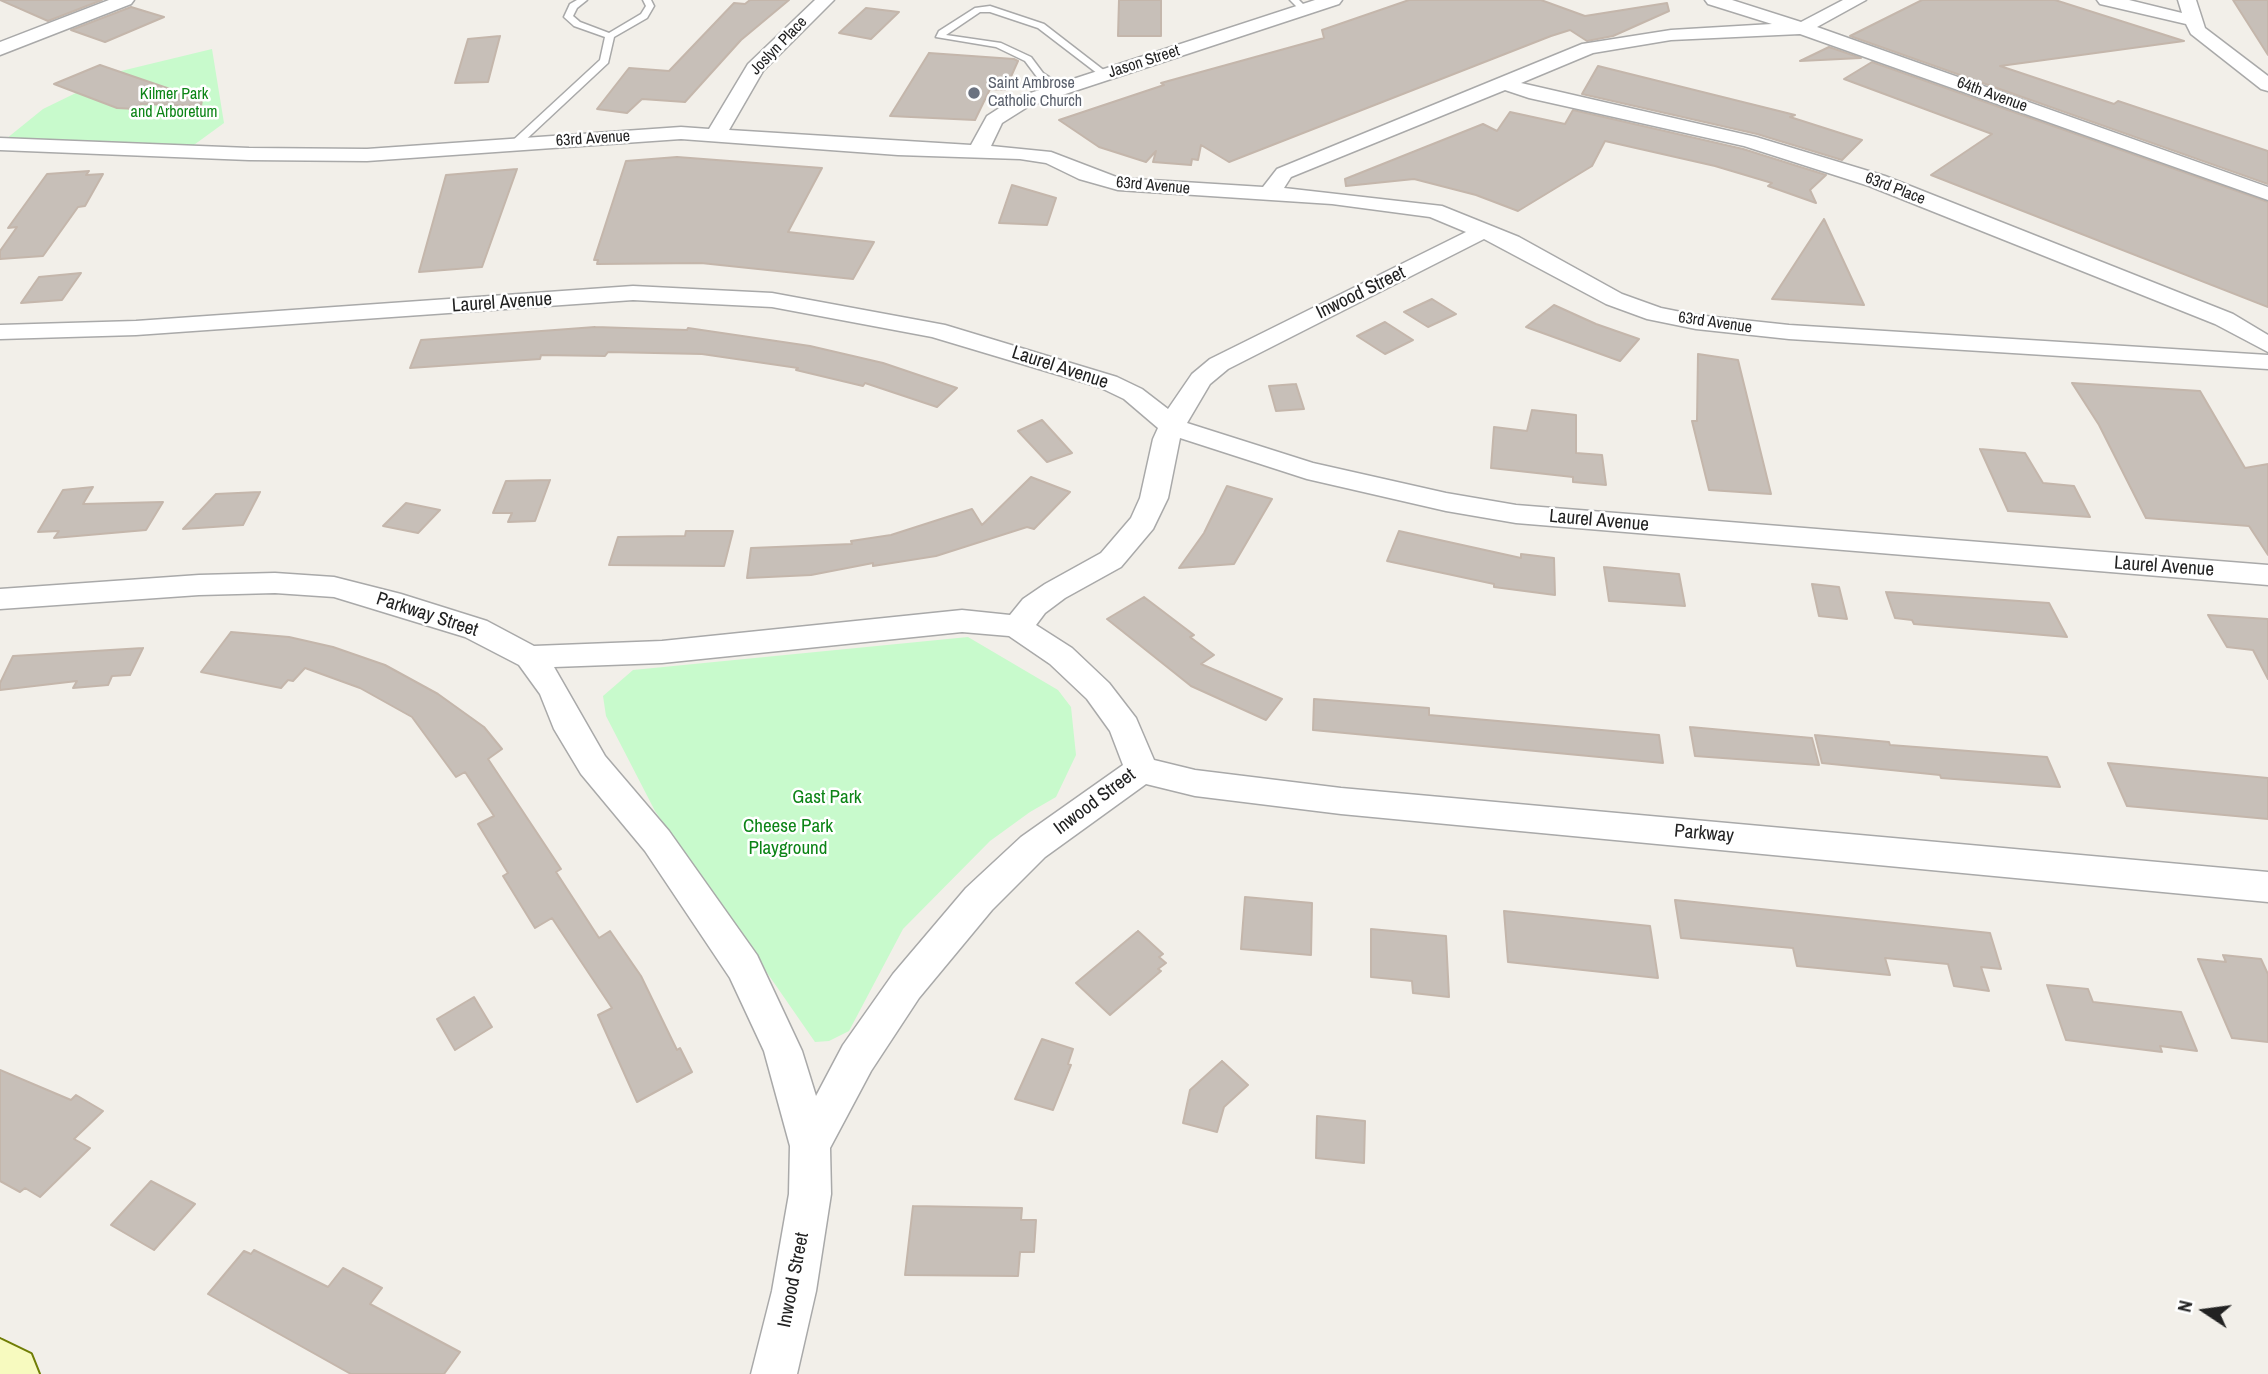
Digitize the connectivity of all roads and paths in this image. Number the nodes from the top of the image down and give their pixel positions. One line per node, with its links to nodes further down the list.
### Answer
1 (125, 0): 14 (street)
2 (583, 0): 15 (lane)
3 (647, 0): 15 (lane)
4 (825, 0): 21 (street, Joslyn Place)
5 (1333, 0): 10 (street, Jason Street)
6 (1714, 0): 12 (street, 64th Avenue)
7 (1857, 0): 12 (street)
8 (2106, 0): 11 (street)
9 (2187, 0): 11 (street)
10 (1299, 5): 17 (street, Jason Street)
11 (2191, 20): 19 (street)
12 (1802, 28): 18 (street); 26 (street, 64th Avenue)
13 (0, 29): 14 (street)
14 (38, 34): 16 (street)
15 (610, 36): 23 (lane)
16 (0, 49)
17 (1105, 75): 20 (street, Jason Street); 20 (lane)
18 (1505, 83): 27 (street); 30 (street, 63rd Place)
19 (2268, 85)
20 (1061, 89): 24 (street, Jason Street)
21 (717, 133): 23 (street, 63rd Avenue); 24 (street, 63rd Avenue)
22 (9, 144): 23 (street, 63rd Avenue); 25 (street)
23 (514, 145)
24 (977, 153): 27 (street, 63rd Avenue)
25 (0, 166)
26 (2268, 194)
27 (1272, 195): 28 (street, 63rd Avenue)
28 (1484, 230): 31 (street, 63rd Avenue); 32 (street, Inwood Street)
29 (0, 332): 32 (street, Laurel Avenue)
30 (2268, 345)
31 (2268, 362)
32 (1173, 427): 33 (street, Laurel Avenue); 35 (street, Inwood Street)
33 (2268, 575)
34 (0, 599): 36 (street, Parkway Street)
35 (1017, 626): 36 (street, Parkway Street); 37 (street, Inwood Street)
36 (530, 657): 39 (street)
37 (1141, 770): 38 (street, Parkway); 39 (street, Inwood Street)
38 (2268, 887)
39 (810, 1146): 42 (street, Inwood Street)
40 (0, 1367): 41 (street)
41 (11, 1374)
42 (775, 1374)

